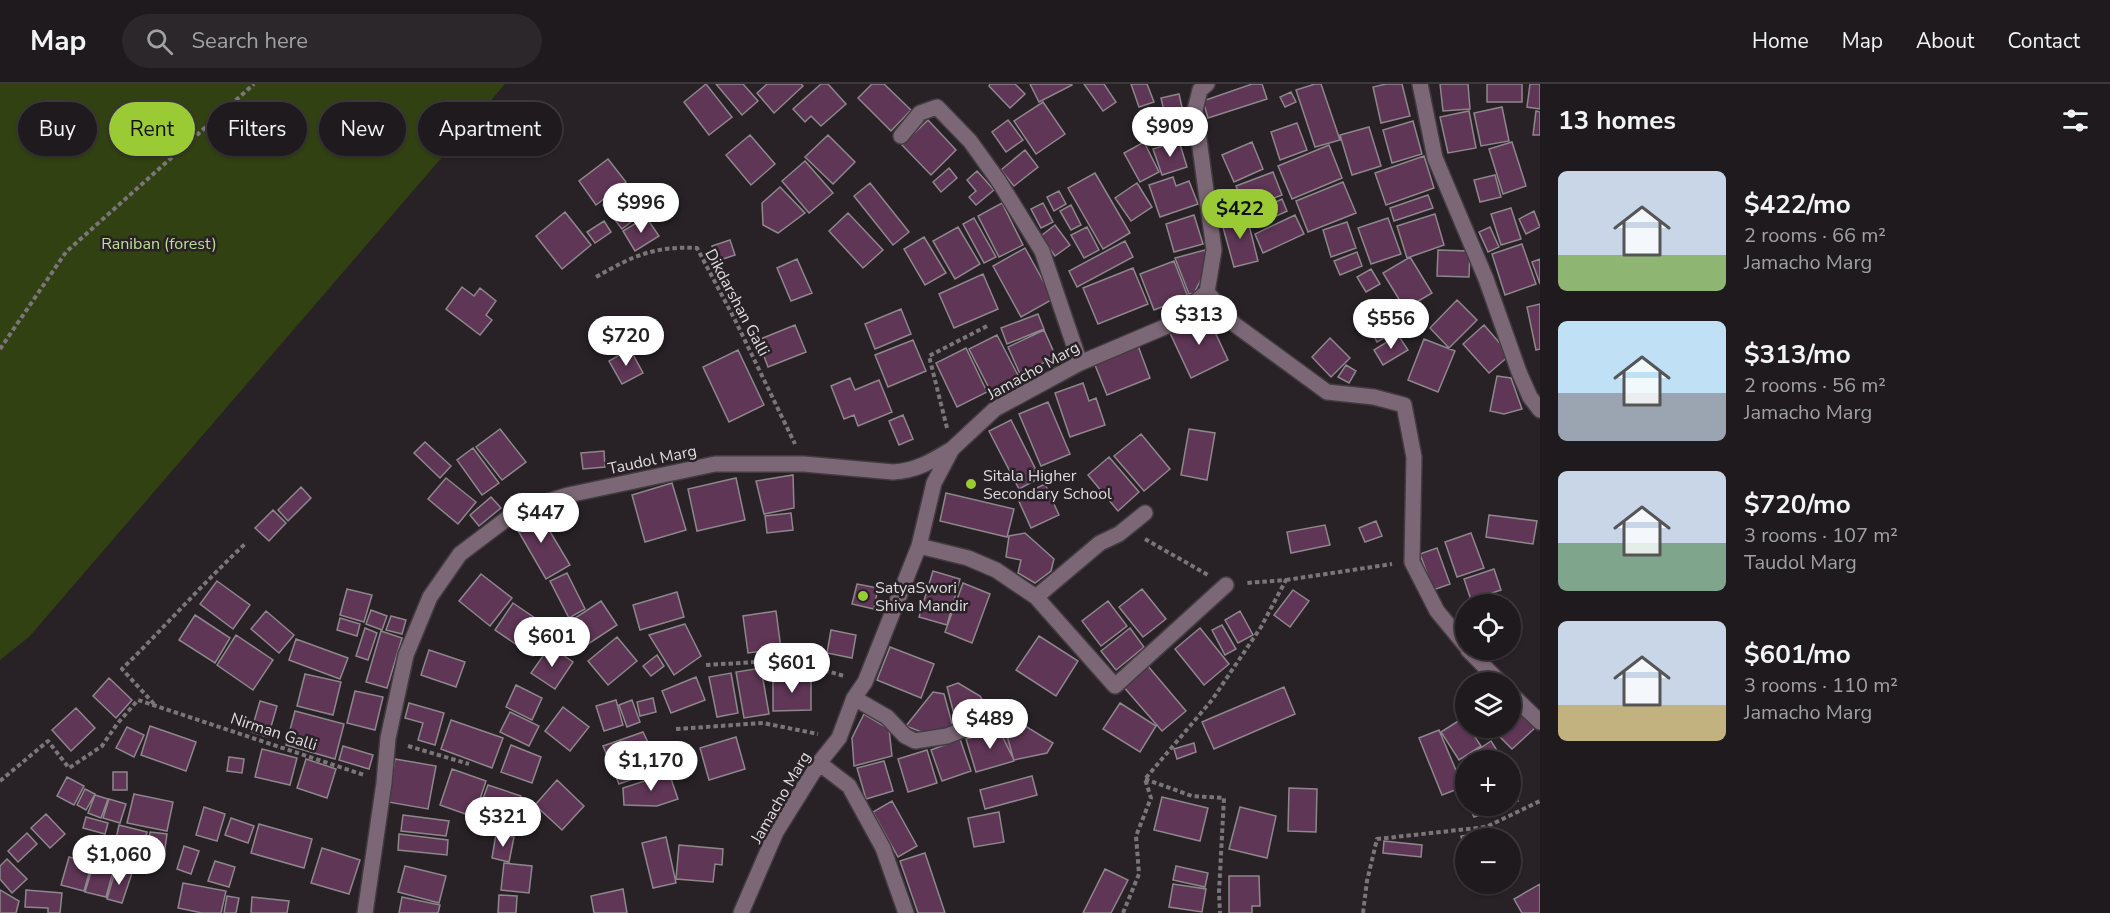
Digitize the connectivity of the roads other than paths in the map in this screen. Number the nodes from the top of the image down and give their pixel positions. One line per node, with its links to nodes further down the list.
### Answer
1 (1420, 84): 6 (street)
2 (1201, 86): 4 (street)
3 (901, 136): 5 (street)
4 (1208, 292): 5 (street, Jamacho Marg); 12 (street)
5 (1080, 363): 7 (street, Jamacho Marg)
6 (1540, 410)
7 (952, 449): 9 (street, Jamacho Marg); 20 (street, Taudol Marg)
8 (1145, 513): 11 (street)
9 (919, 546): 11 (street); 15 (street, Jamacho Marg)
10 (1226, 585): 11 (street)
11 (1036, 597)
12 (1455, 633)
13 (1479, 660): 14 (street)
14 (1490, 672)
15 (854, 698): 17 (street); 19 (street, Jamacho Marg)
16 (1521, 704): 18 (street)
17 (1011, 711)
18 (1540, 722)
19 (819, 763): 21 (street, Jamacho Marg); 22 (street)
20 (365, 913)
21 (741, 913)
22 (906, 913)

